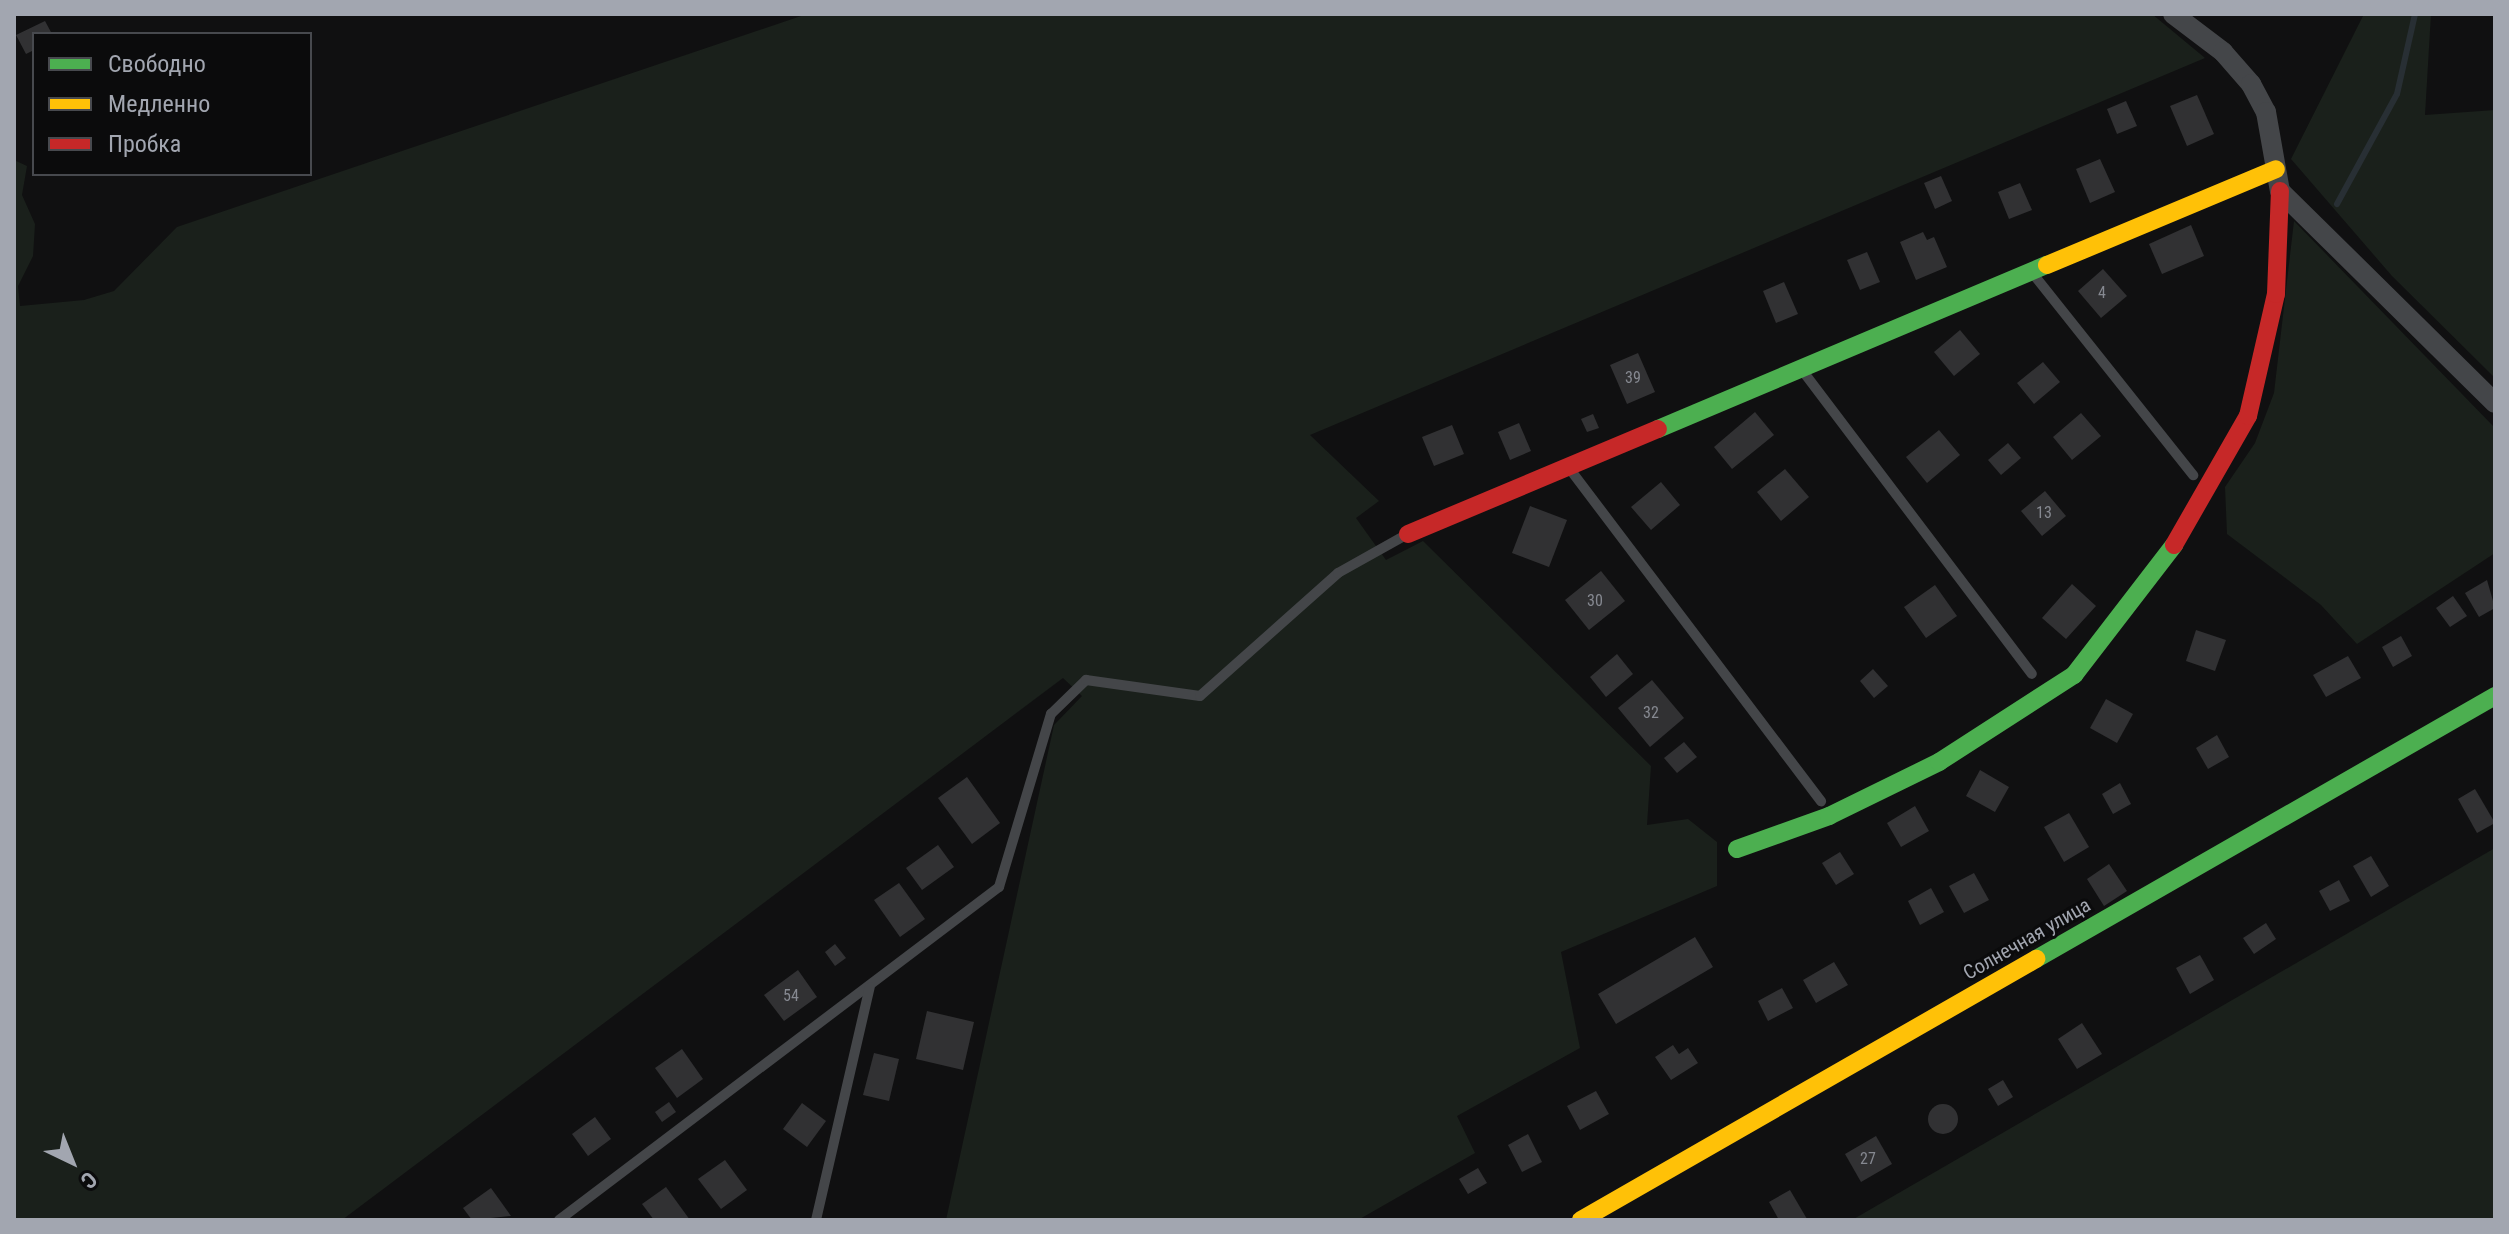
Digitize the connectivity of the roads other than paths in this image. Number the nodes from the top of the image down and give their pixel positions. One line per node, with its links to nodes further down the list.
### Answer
1 (2173, 14): 2 (street)
2 (2276, 169): 3 (street); 4 (street)
3 (2280, 191): 6 (street); 13 (street)
4 (2031, 270): 5 (street); 8 (lane)
5 (1801, 368): 7 (street); 10 (lane)
6 (2495, 403)
7 (1568, 467): 9 (street); 12 (lane)
8 (2193, 475)
9 (1408, 534): 14 (lane)
10 (2032, 674)
11 (2495, 696): 17 (street, Солнечная улица)
12 (1821, 801)
13 (1737, 849)
14 (870, 987): 15 (lane); 16 (lane)
15 (559, 1220)
16 (816, 1220)
17 (1581, 1220)

